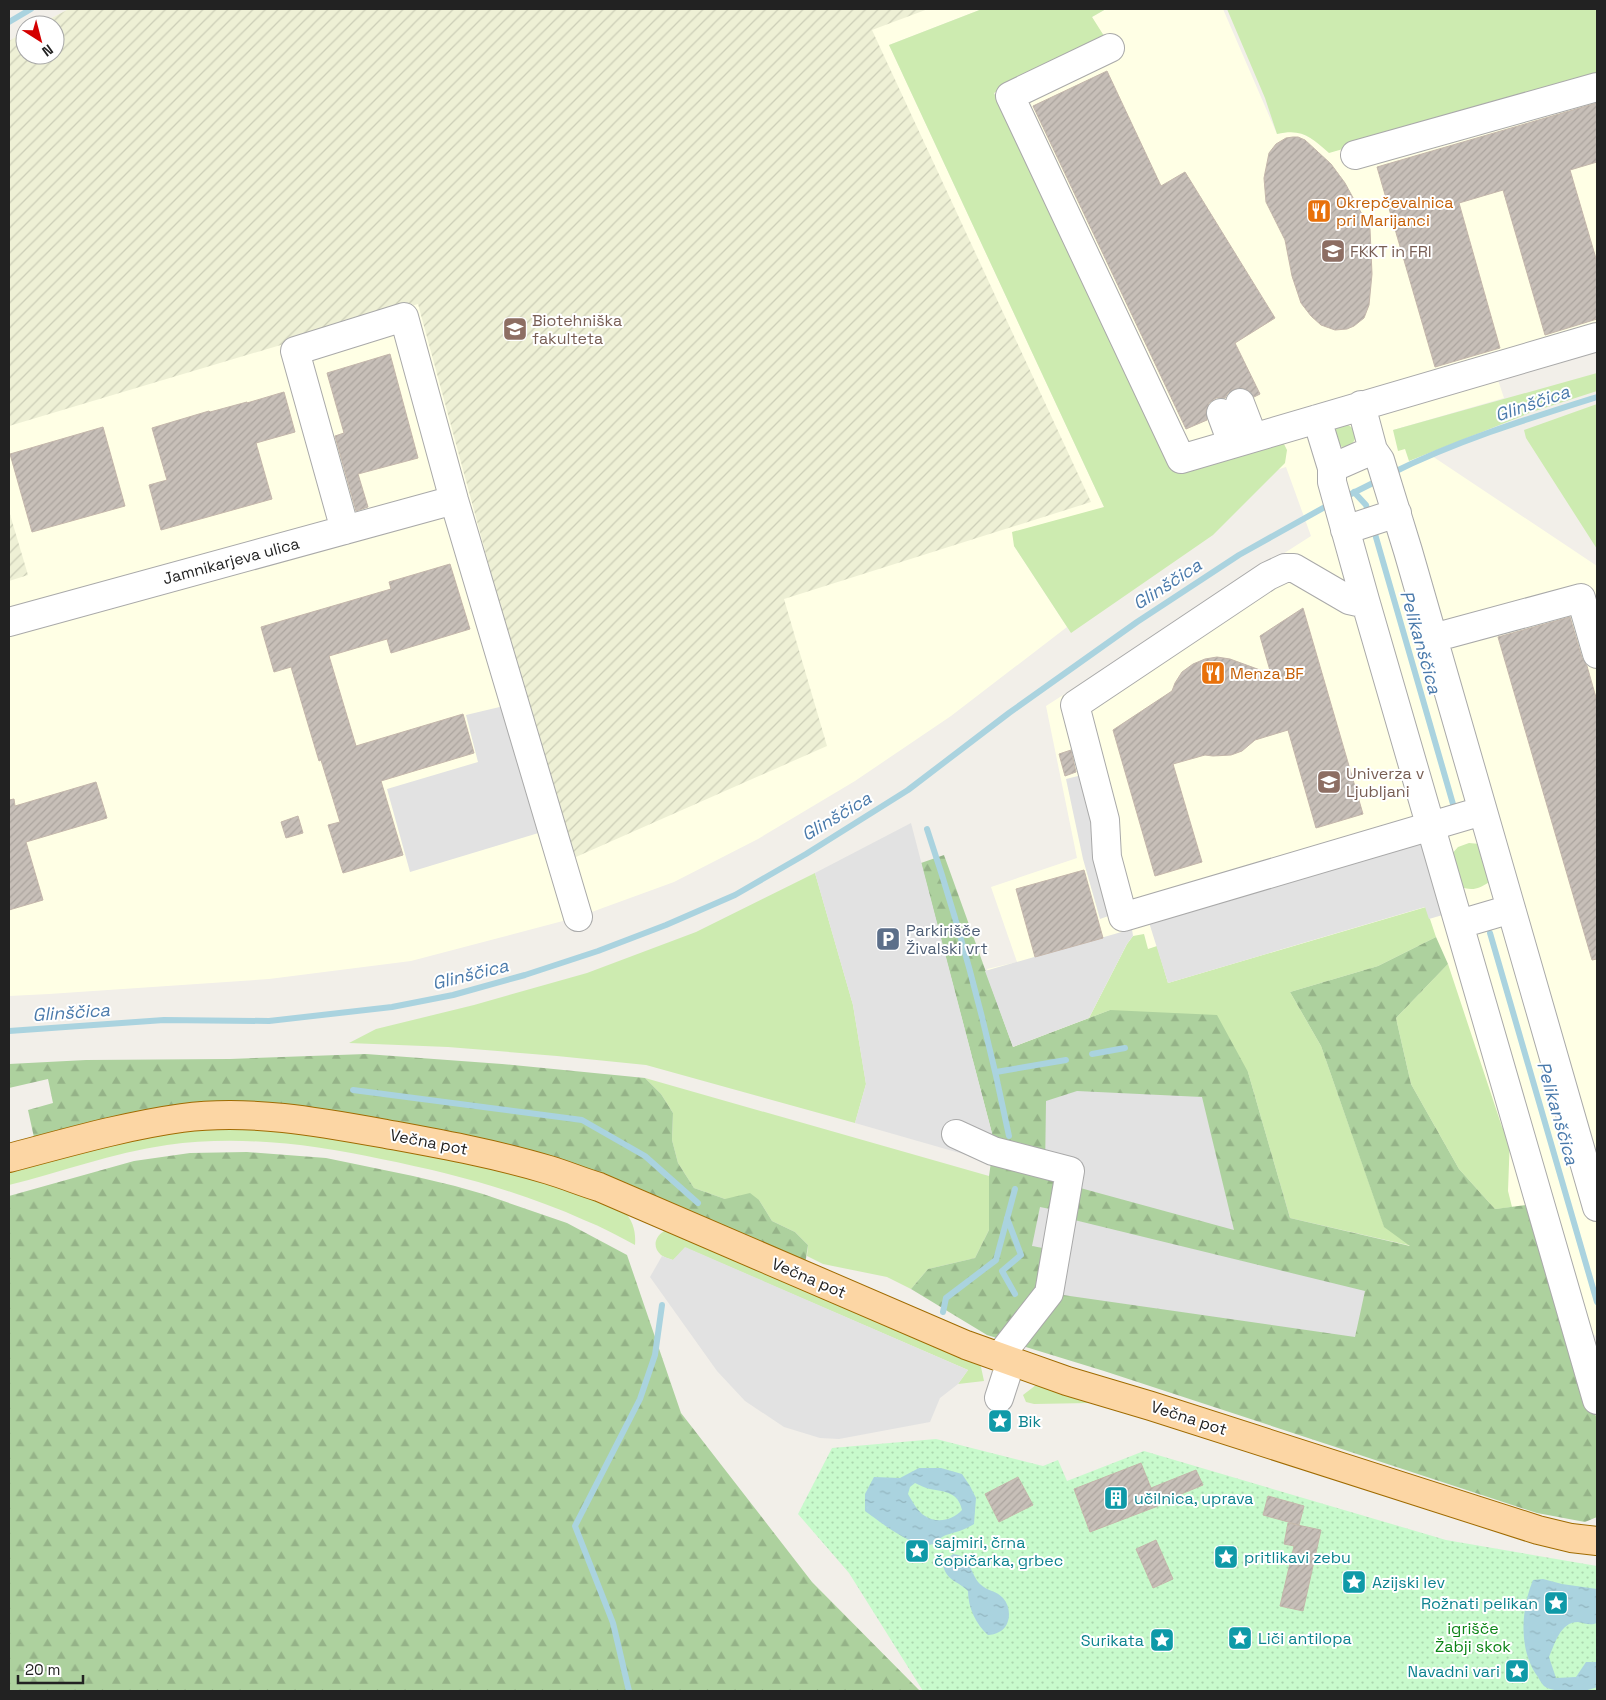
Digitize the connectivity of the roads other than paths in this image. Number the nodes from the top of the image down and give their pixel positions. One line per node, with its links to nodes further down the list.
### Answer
1 (1110, 48): 8 (street)
2 (1597, 87): 3 (street)
3 (1355, 155)
4 (1596, 331): 5 (street)
5 (1361, 405): 7 (street); 9 (street)
6 (1231, 408): 8 (street)
7 (1317, 419): 8 (street); 10 (street)
8 (1243, 440)
9 (1371, 442): 10 (street); 12 (street)
10 (1328, 457): 14 (street)
11 (454, 500): 13 (street, Jamnikarjeva ulica); 13 (street); 22 (street)
12 (1397, 513): 14 (street); 17 (street)
13 (345, 530): 16 (street, Jamnikarjeva ulica)
14 (1345, 530): 15 (street)
15 (1362, 590): 20 (street); 20 (street)
16 (9, 622)
17 (1433, 638): 18 (street); 19 (street)
18 (1597, 654)
19 (1482, 811): 20 (street); 21 (street)
20 (1432, 826): 23 (street)
21 (1511, 909): 23 (street); 25 (street)
22 (578, 917)
23 (1460, 924): 29 (street)
24 (956, 1134): 28 (street)
25 (1588, 1137): 27 (street)
26 (9, 1158): 28 (main road, Večna pot)
27 (1597, 1208)
28 (1005, 1359): 30 (street); 32 (main road, Večna pot)
29 (1593, 1372): 31 (street)
30 (999, 1398)
31 (1597, 1400)
32 (1597, 1541)

